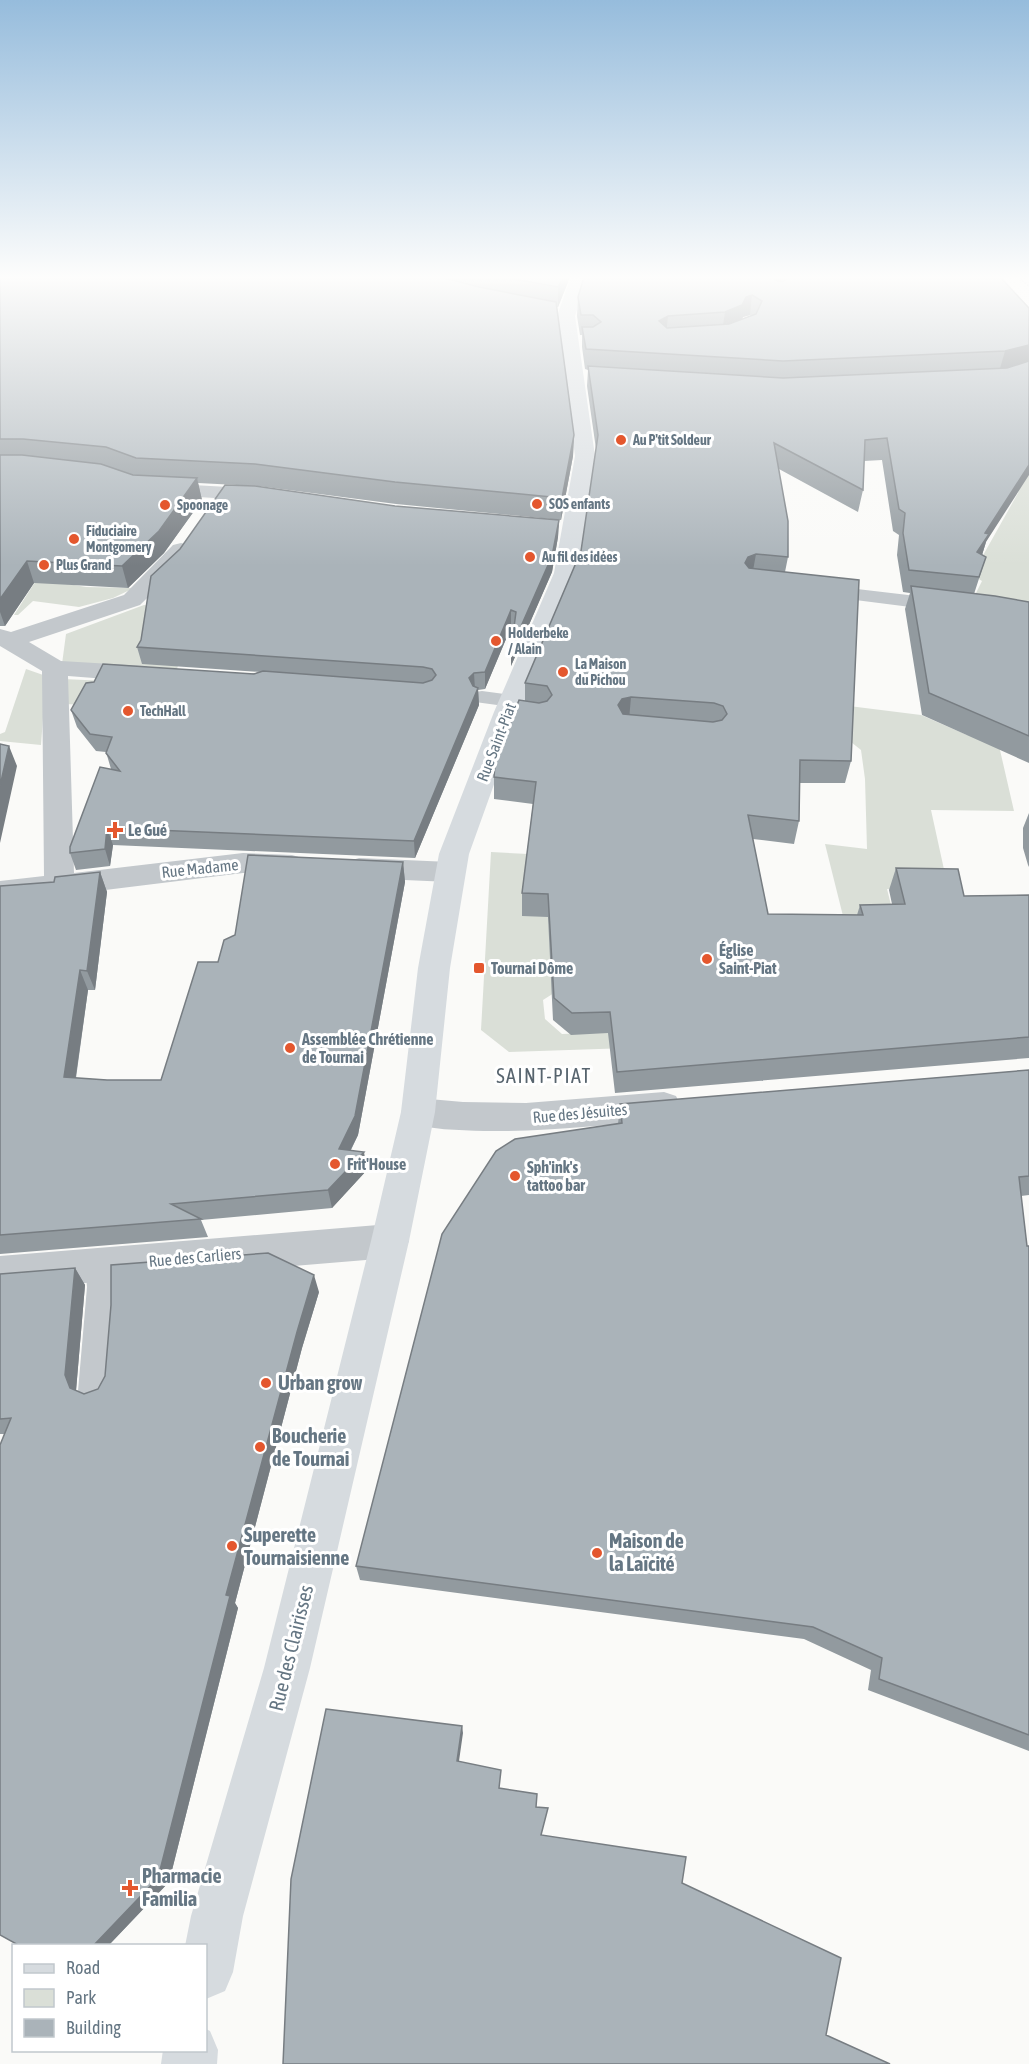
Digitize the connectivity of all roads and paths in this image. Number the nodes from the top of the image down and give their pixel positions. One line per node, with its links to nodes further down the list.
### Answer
1 (584, 373): 13 (street, Rue Saint-Piat)
2 (138, 488): 3 (street)
3 (221, 492): 4 (street); 5 (street)
4 (292, 499)
5 (208, 512)
6 (194, 531): 9 (street)
7 (806, 589): 8 (lane)
8 (962, 607)
9 (5, 639): 10 (street)
10 (55, 668): 11 (street); 15 (street)
11 (174, 676)
12 (482, 697): 13 (lane)
13 (514, 709): 14 (street, Rue Saint-Piat)
14 (450, 872): 15 (street, Rue Madame); 18 (street, Rue Saint-Piat)
15 (59, 885): 16 (street, Rue Madame)
16 (0, 892)
17 (690, 1103): 18 (street, Rue des Jésuites)
18 (418, 1112): 19 (street, Rue des Clairisses)
19 (390, 1240): 20 (street, Rue des Carliers); 23 (street, Rue des Clairisses)
20 (101, 1265): 21 (street, Rue des Carliers); 22 (lane)
21 (0, 1273)
22 (95, 1392)
23 (207, 1967)

